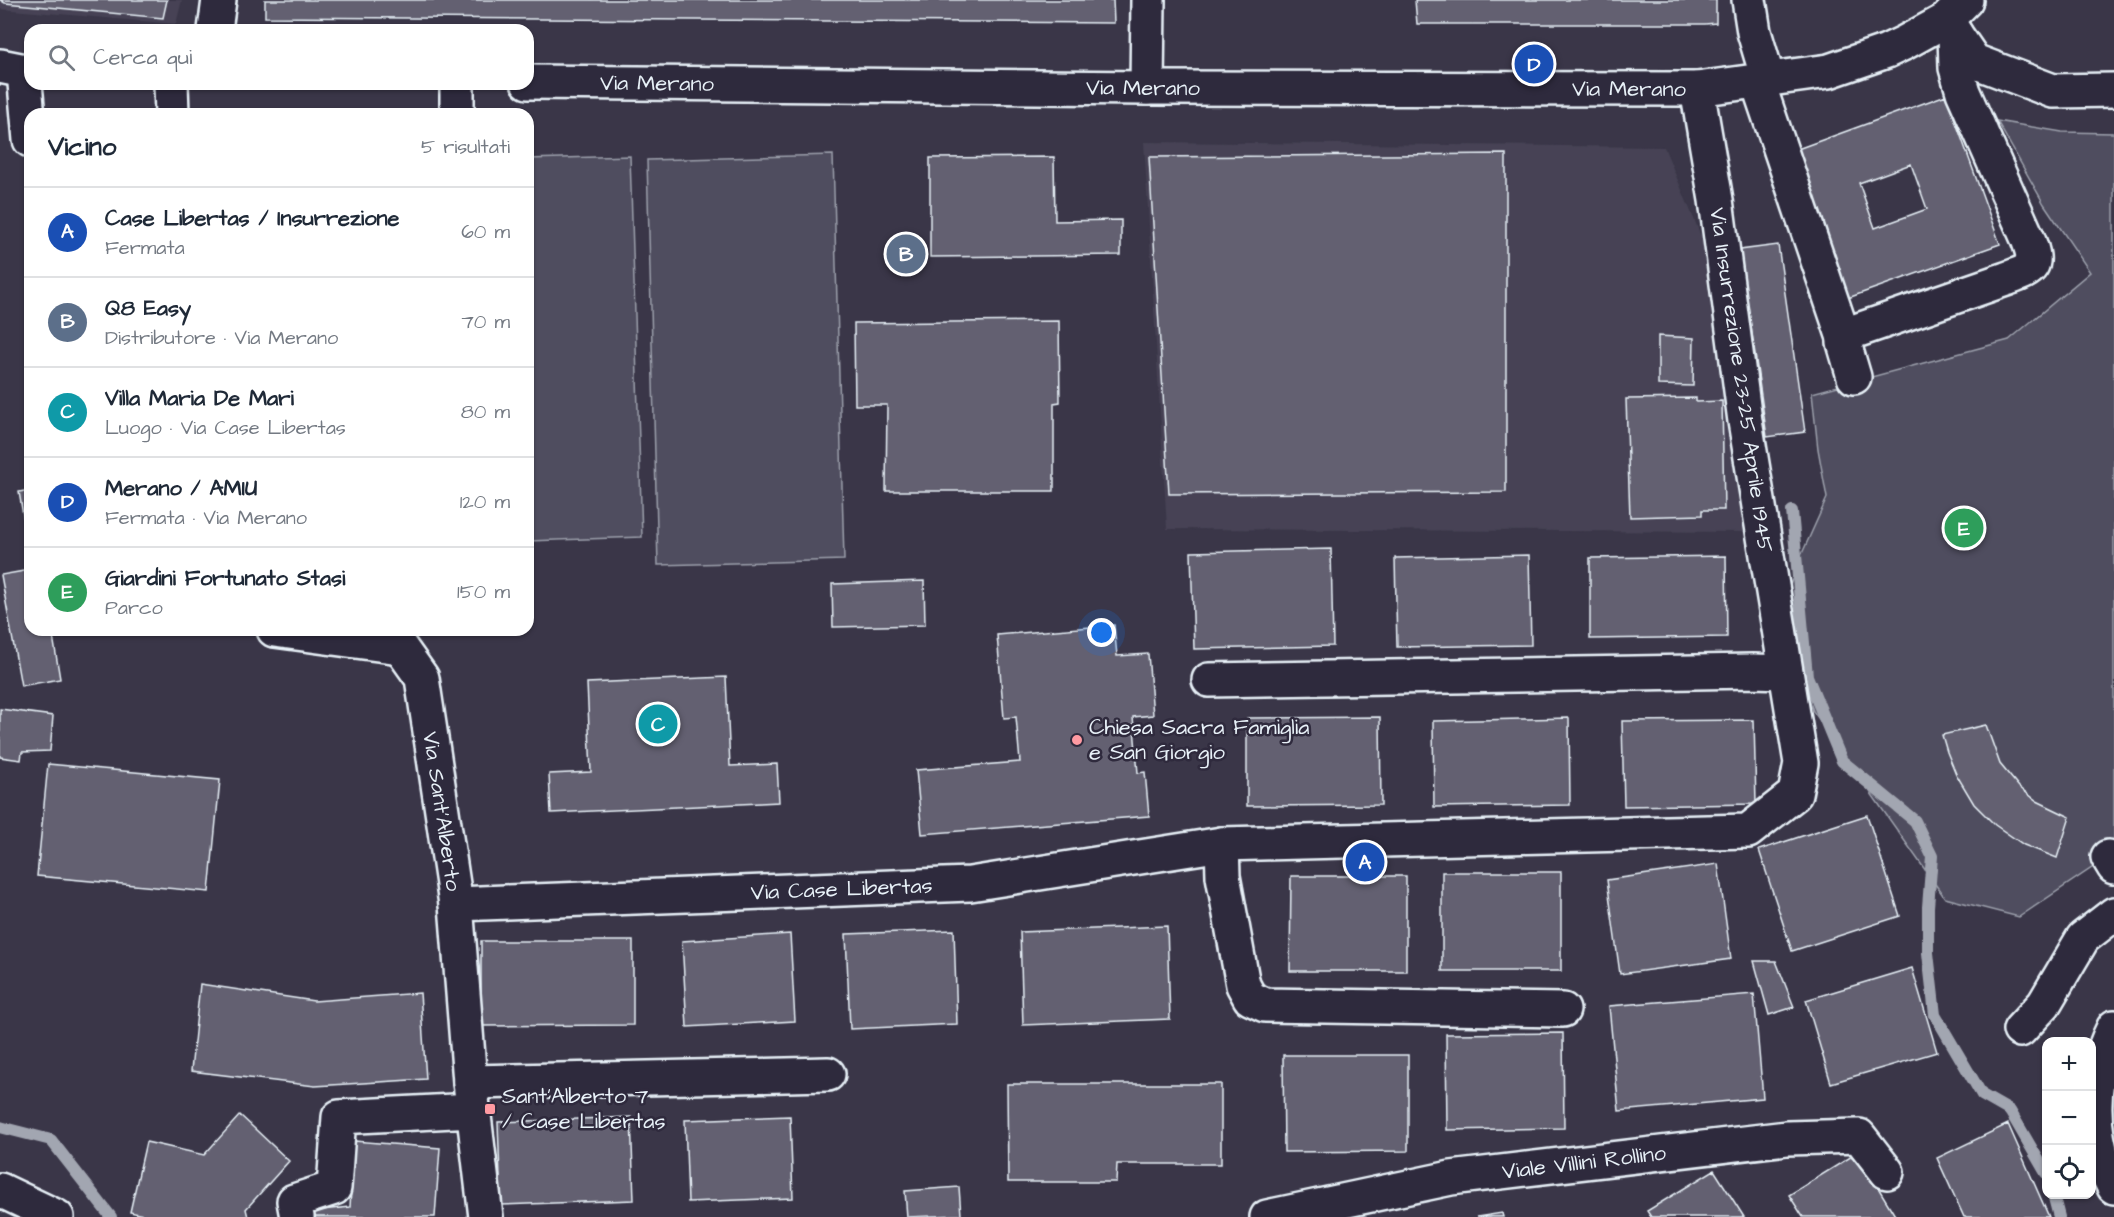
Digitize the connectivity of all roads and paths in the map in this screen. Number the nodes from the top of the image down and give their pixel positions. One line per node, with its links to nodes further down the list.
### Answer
1 (219, 0): 5 (street)
2 (1148, 0): 9 (street)
3 (1749, 0): 7 (street)
4 (1956, 18): 7 (street, Via Merano); 13 (street); 17 (street)
5 (216, 24)
6 (18, 70): 14 (street)
7 (1763, 79): 10 (street, Via Merano); 17 (street)
8 (534, 82): 9 (street, Via Merano)
9 (1147, 88): 10 (street, Via Merano)
10 (1697, 89): 20 (street, Via Insurrezione 23-25 Aprile 1945)
11 (171, 90): 15 (street)
12 (457, 90): 16 (street)
13 (2114, 90)
14 (25, 108)
15 (172, 108)
16 (457, 108)
17 (1844, 338): 18 (street)
18 (1854, 377)
19 (318, 636): 23 (street, Via Sant'Alberto)
20 (1785, 672): 21 (street); 22 (street, Via Insurrezione 23-25 Aprile 1945)
21 (1209, 680)
22 (1222, 844): 23 (street, Via Case Libertas); 25 (street)
23 (456, 904): 29 (street, Via Sant'Alberto)
24 (2114, 914): 27 (street)
25 (1563, 1010)
26 (2114, 1027): 31 (street)
27 (2020, 1030)
28 (828, 1074): 29 (street)
29 (471, 1096): 34 (street); 35 (street, Via Sant'Alberto)
30 (1887, 1172): 36 (street, Viale Villini Rollino)
31 (2114, 1186)
32 (0, 1190): 33 (street)
33 (57, 1217)
34 (297, 1217)
35 (486, 1217)
36 (1267, 1217)

